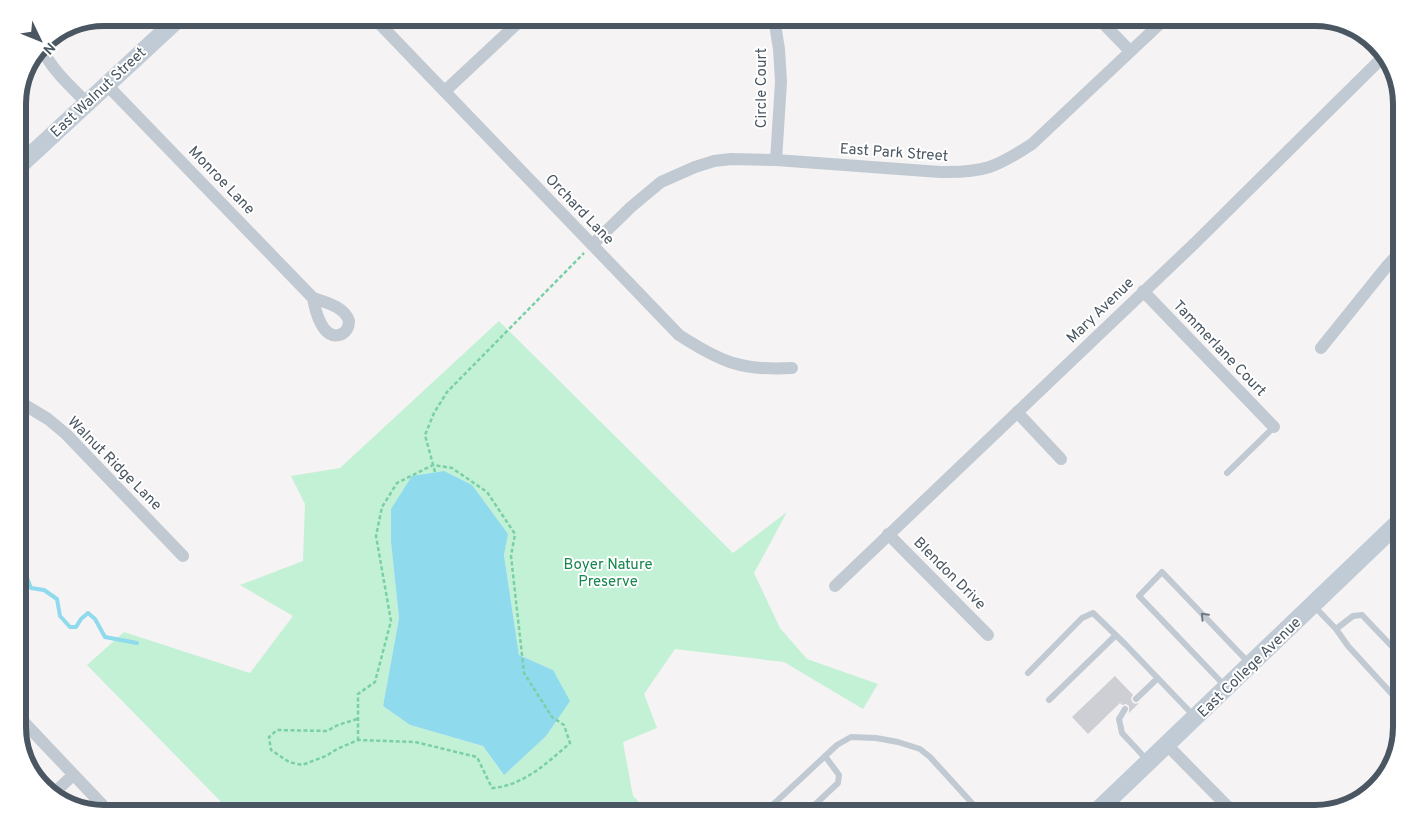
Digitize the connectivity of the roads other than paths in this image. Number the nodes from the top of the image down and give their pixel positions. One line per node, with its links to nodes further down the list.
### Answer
1 (170, 26): 10 (street, East Walnut Street)
2 (382, 26): 11 (street, Orchard Lane)
3 (514, 26): 11 (street)
4 (776, 26): 14 (street, Circle Court)
5 (1106, 26): 7 (street)
6 (1157, 26): 7 (street, East Park Street)
7 (1130, 51): 14 (street, East Park Street)
8 (1379, 60): 17 (street, Mary Avenue)
9 (52, 65): 12 (street)
10 (107, 85): 12 (street, East Walnut Street); 18 (street, Monroe Lane)
11 (445, 91): 15 (street, Orchard Lane)
12 (88, 102): 13 (street, East Walnut Street)
13 (26, 160)
14 (776, 160): 15 (street, East Park Street)
15 (592, 245): 20 (street, Orchard Lane)
16 (1393, 260): 19 (street)
17 (1143, 291): 22 (street, Mary Avenue); 23 (street, Tammerlane Court)
18 (313, 298)
19 (1321, 348)
20 (792, 368)
21 (26, 406): 28 (street, Walnut Ridge Lane)
22 (1017, 412): 24 (street); 27 (street, Mary Avenue)
23 (1274, 426): 25 (lane)
24 (1062, 459)
25 (1227, 473)
26 (1393, 529): 30 (street, East College Avenue)
27 (888, 534): 29 (street, Mary Avenue); 32 (street, Blendon Drive)
28 (183, 556)
29 (835, 586)
30 (1313, 605): 31 (lane); 35 (street, East College Avenue)
31 (1336, 630): 34 (lane); 39 (lane)
32 (988, 634)
33 (1116, 635): 36 (lane); 37 (lane); 41 (lane)
34 (1393, 647)
35 (1251, 664): 38 (street, East College Avenue); 38 (lane, one-way to 38)
36 (1028, 674)
37 (1158, 678): 40 (lane); 43 (lane)
38 (1227, 688): 43 (street, East College Avenue)
39 (1393, 693)
40 (1136, 699)
41 (1049, 700)
42 (1125, 709): 47 (lane)
43 (1196, 718): 45 (street, East College Avenue)
44 (26, 725): 48 (street)
45 (1167, 745): 47 (street, East College Avenue); 55 (street)
46 (825, 756): 51 (lane); 52 (lane); 53 (lane)
47 (1149, 762): 54 (street, East College Avenue)
48 (73, 775): 49 (street); 50 (street)
49 (58, 789)
50 (101, 805)
51 (773, 805)
52 (815, 805)
53 (973, 805)
54 (1104, 805)
55 (1225, 805)

